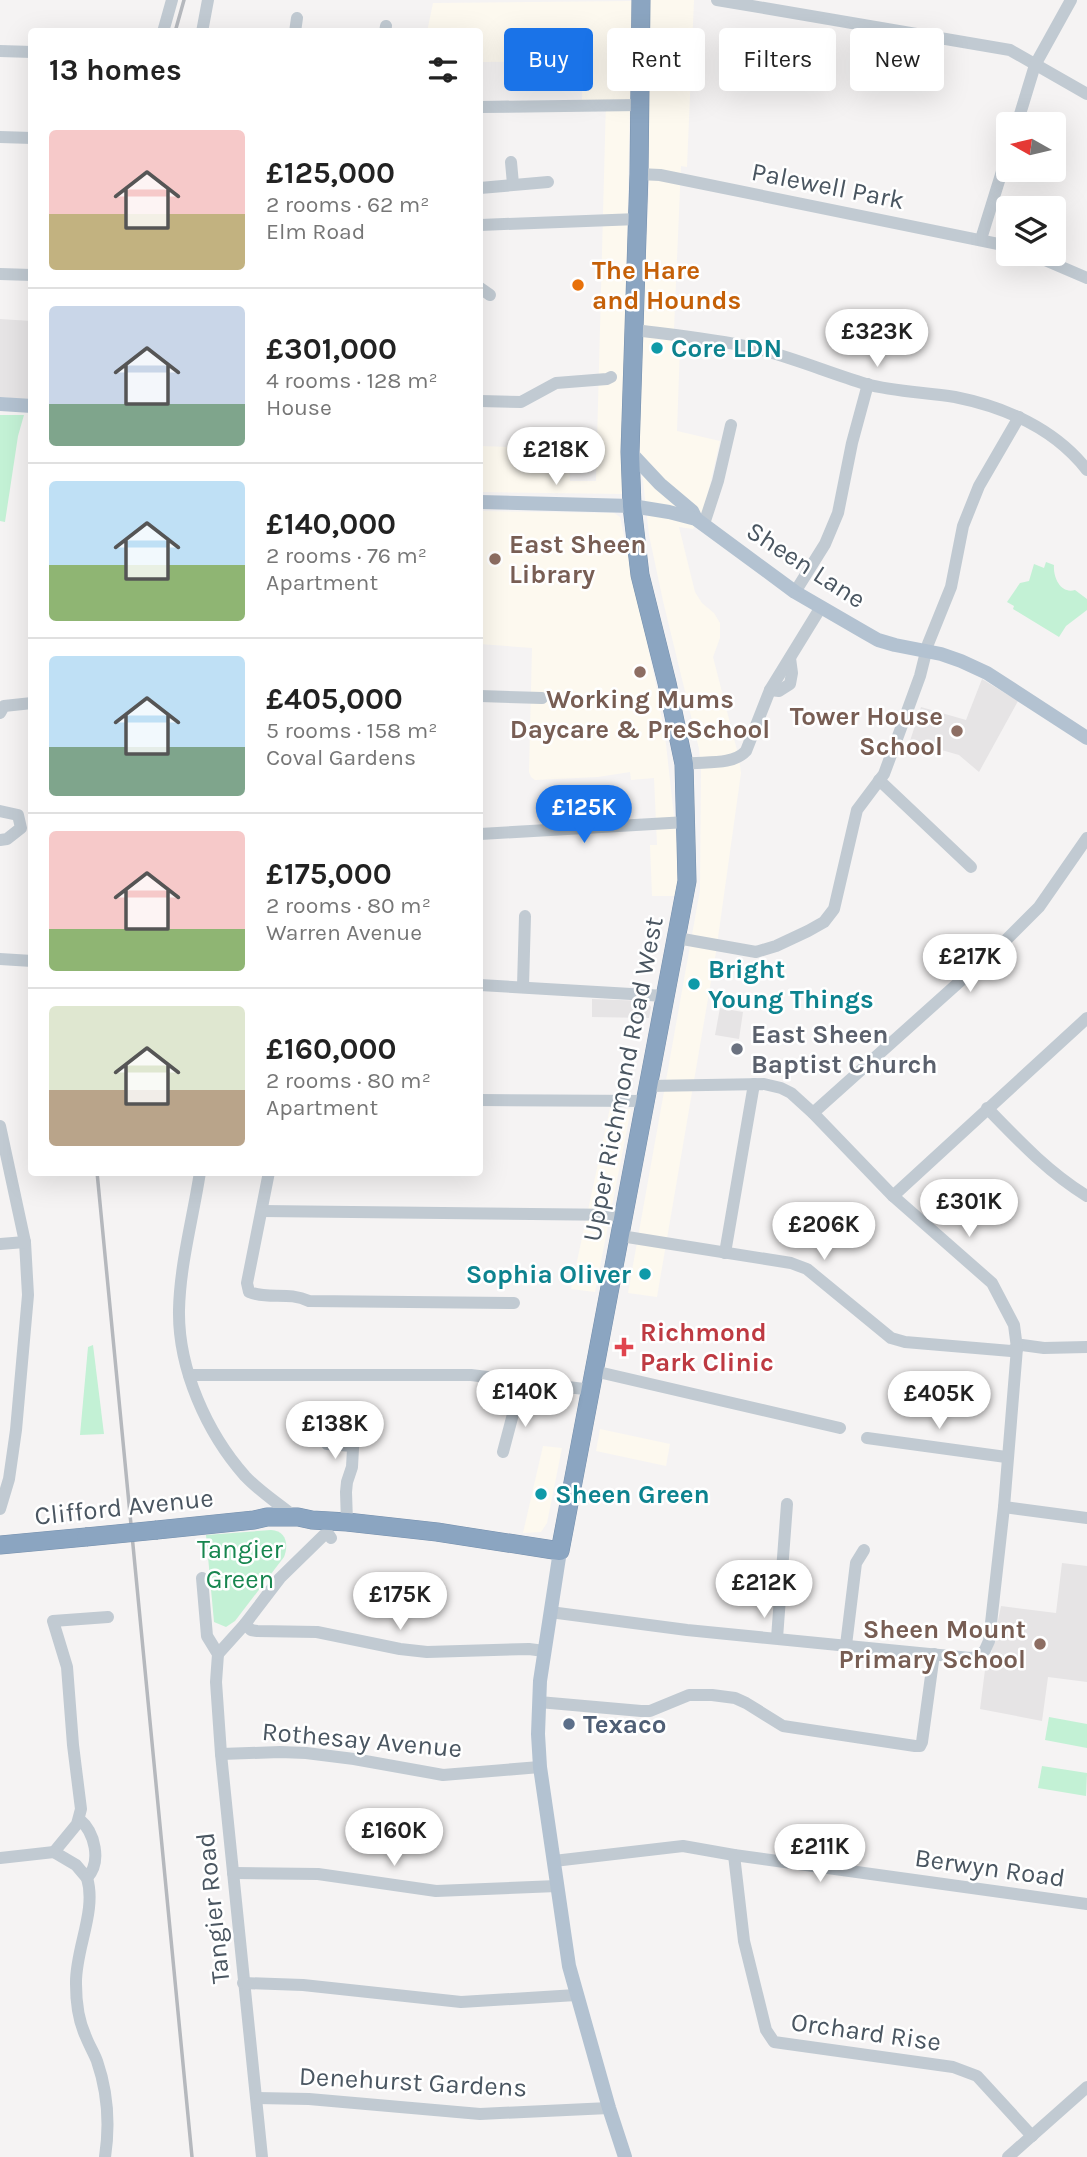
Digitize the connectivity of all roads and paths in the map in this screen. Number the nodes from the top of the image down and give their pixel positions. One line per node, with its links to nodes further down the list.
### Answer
1 (172, 0): 6 (street)
2 (208, 0): 7 (street)
3 (642, 0): 12 (highway, Upper Richmond Road West)
4 (717, 0): 10 (street)
5 (1071, 0): 10 (street)
6 (164, 28)
7 (203, 28)
8 (0, 51): 9 (street)
9 (28, 52)
10 (1035, 65): 11 (street); 14 (street)
11 (1087, 94)
12 (640, 105): 13 (street); 18 (highway, Upper Richmond Road West)
13 (483, 107)
14 (1021, 112)
15 (0, 137): 16 (street)
16 (28, 138)
17 (511, 162): 21 (street)
18 (639, 174): 23 (highway, Upper Richmond Road West); 25 (street, Palewell Park)
19 (548, 182): 21 (street)
20 (999, 182): 25 (street)
21 (513, 184): 22 (street)
22 (483, 188)
23 (638, 219): 24 (street); 31 (highway, Upper Richmond Road West)
24 (483, 225)
25 (981, 239): 26 (street, Palewell Park)
26 (996, 243)
27 (1059, 266): 30 (street)
28 (0, 274): 29 (street)
29 (28, 275)
30 (1087, 278)
31 (634, 330): 33 (street); 39 (highway, Upper Richmond Road West)
32 (611, 377): 34 (street)
33 (868, 384): 37 (street); 44 (street)
34 (483, 401)
35 (0, 404): 36 (main road)
36 (28, 406)
37 (1019, 417): 40 (street); 46 (street)
38 (730, 425): 43 (street)
39 (630, 452): 42 (highway, Upper Richmond Road West); 43 (main road)
40 (1087, 470)
41 (483, 502): 42 (main road, Sheen Lane)
42 (632, 506): 43 (main road, Sheen Lane); 52 (highway, Upper Richmond Road West)
43 (700, 522): 44 (main road, Sheen Lane)
44 (795, 592): 45 (main road, Sheen Lane)
45 (821, 607): 46 (main road, Sheen Lane); 52 (street)
46 (926, 651): 51 (main road, Sheen Lane); 53 (street)
47 (483, 696): 48 (street)
48 (542, 698)
49 (28, 703): 50 (street)
50 (0, 713)
51 (1087, 738)
52 (684, 764): 55 (highway, Upper Richmond Road West)
53 (879, 779): 59 (street); 61 (street)
54 (0, 811): 58 (street)
55 (687, 822): 56 (street); 61 (highway, Upper Richmond Road West)
56 (483, 834)
57 (1087, 838): 72 (street)
58 (0, 840)
59 (971, 867)
60 (525, 916): 65 (street)
61 (677, 938): 66 (highway, Upper Richmond Road West)
62 (0, 959): 63 (street)
63 (28, 961)
64 (483, 985): 65 (street)
65 (523, 986): 66 (street)
66 (666, 996): 69 (highway, Upper Richmond Road West)
67 (1087, 1018): 71 (street)
68 (754, 1084): 69 (street); 72 (street); 83 (street)
69 (647, 1093): 70 (street); 79 (highway, Upper Richmond Road West)
70 (483, 1100)
71 (987, 1108): 76 (street); 77 (street)
72 (813, 1113): 76 (street)
73 (0, 1126): 81 (street)
74 (199, 1176): 88 (street)
75 (269, 1176): 78 (street)
76 (893, 1196): 86 (street)
77 (1087, 1196)
78 (262, 1211): 79 (street); 84 (street)
79 (625, 1215): 80 (highway, Upper Richmond Road West)
80 (621, 1236): 83 (street); 87 (highway, Upper Richmond Road West)
81 (25, 1242): 82 (street); 100 (street)
82 (0, 1244)
83 (725, 1253): 86 (street)
84 (514, 1303)
85 (1087, 1347): 86 (street)
86 (1017, 1348): 97 (street)
87 (594, 1371): 90 (highway, Upper Richmond Road West); 91 (street)
88 (189, 1375): 89 (street); 101 (street)
89 (519, 1382): 90 (street); 96 (street)
90 (592, 1390): 109 (highway, Upper Richmond Road West)
91 (840, 1428)
92 (354, 1430): 95 (street)
93 (867, 1438): 97 (street)
94 (327, 1444): 95 (street)
95 (353, 1446): 105 (street)
96 (503, 1452)
97 (1006, 1457): 99 (street)
98 (787, 1504): 114 (street)
99 (1003, 1507): 102 (street); 118 (street)
100 (0, 1509)
101 (291, 1517): 103 (highway, Clifford Avenue); 104 (highway, Clifford Avenue)
102 (1087, 1518)
103 (254, 1520): 104 (highway, Clifford Avenue); 107 (highway, Clifford Avenue, bridge)
104 (312, 1520): 105 (highway, Clifford Avenue)
105 (347, 1522): 109 (highway, Clifford Avenue)
106 (331, 1538): 113 (street)
107 (0, 1545)
108 (864, 1550): 115 (street)
109 (560, 1551): 111 (main road, Upper Richmond Road West)
110 (202, 1578): 117 (street, Tangier Road)
111 (550, 1612): 114 (street); 116 (main road, Upper Richmond Road West)
112 (108, 1617): 122 (street)
113 (245, 1624): 116 (street); 117 (street)
114 (777, 1638): 115 (street)
115 (846, 1646): 118 (street)
116 (544, 1651): 119 (main road, Upper Richmond Road West)
117 (218, 1654): 120 (street, Tangier Road)
118 (934, 1654): 119 (street)
119 (539, 1702): 121 (main road, Upper Richmond Road West)
120 (221, 1754): 121 (street, Rothesay Avenue); 127 (street, Tangier Road)
121 (540, 1767): 126 (main road, Upper Richmond Road West)
122 (79, 1819): 123 (street); 128 (street)
123 (54, 1852): 125 (street); 128 (street)
124 (734, 1855): 126 (street, Berwyn Road); 130 (street, Berwyn Road); 136 (street, Orchard Rise)
125 (7, 1857)
126 (554, 1861): 129 (main road, Upper Richmond Road West)
127 (233, 1873): 129 (street); 131 (street, Tangier Road)
128 (87, 1878): 137 (street)
129 (557, 1886): 132 (main road, Upper Richmond Road West)
130 (1087, 1904)
131 (243, 1983): 132 (street); 134 (street, Tangier Road)
132 (576, 1995): 135 (main road, Upper Richmond Road West)
133 (1087, 2087): 136 (street)
134 (257, 2098): 135 (street, Denehurst Gardens); 138 (street, Tangier Road)
135 (609, 2108): 139 (main road, Upper Richmond Road West)
136 (1032, 2136): 140 (street)
137 (105, 2157)
138 (262, 2157)
139 (625, 2157)
140 (1008, 2157)

